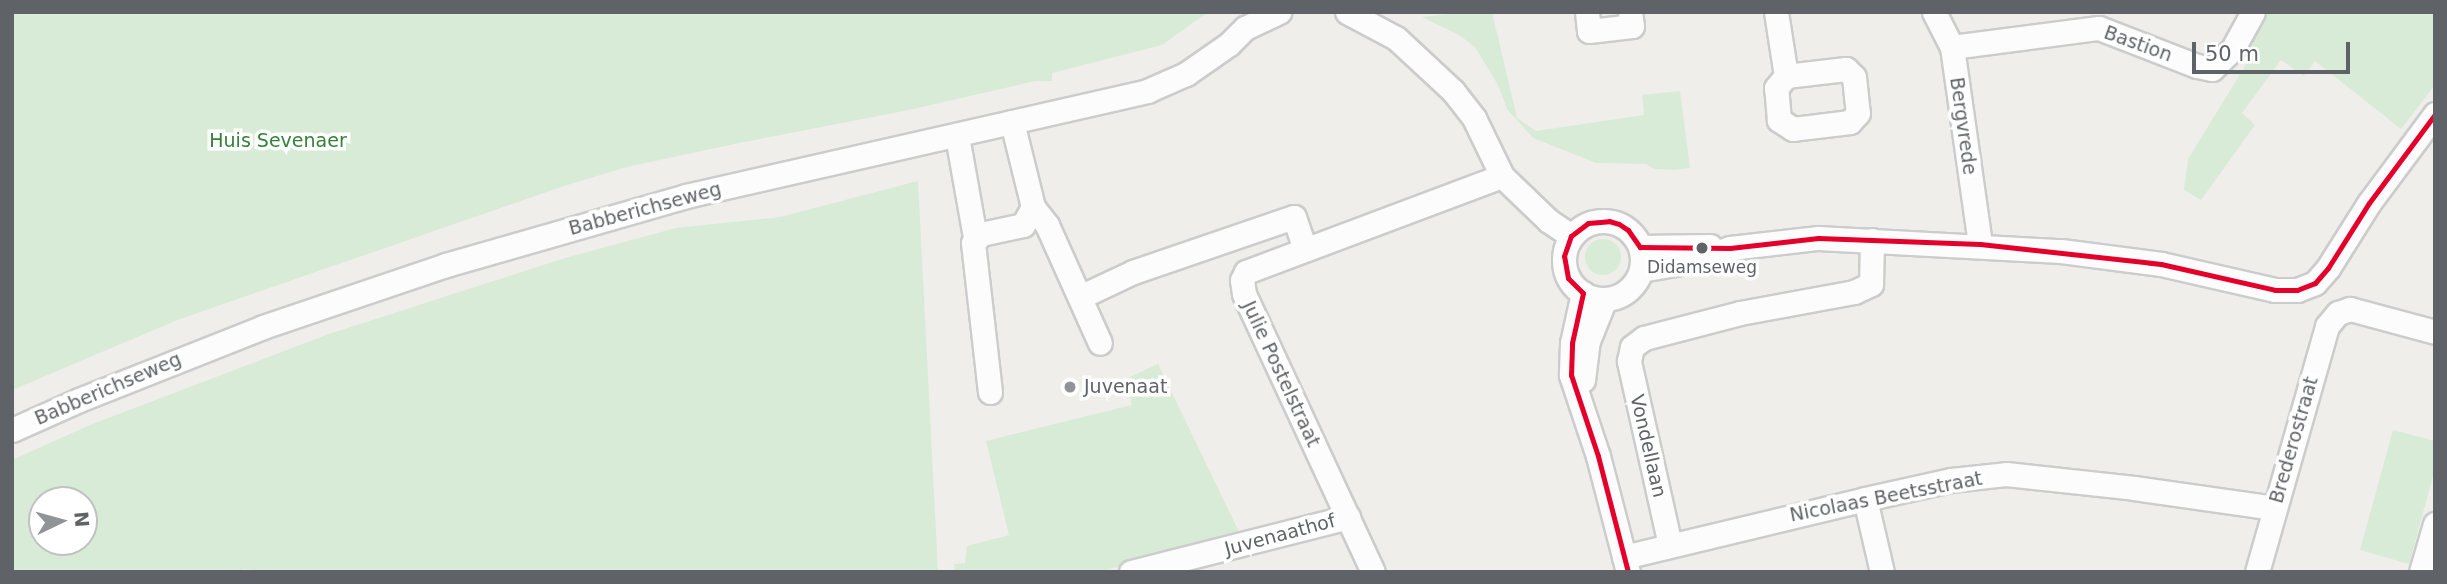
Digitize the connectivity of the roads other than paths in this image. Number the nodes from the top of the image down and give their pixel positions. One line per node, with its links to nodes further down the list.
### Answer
1 (1280, 12): 12 (street, Babberichseweg)
2 (1347, 12): 8 (street)
3 (1587, 12): 4 (street)
4 (1630, 12)
5 (1776, 12): 10 (street)
6 (1934, 12): 9 (street, Bergvrede)
7 (2253, 12): 9 (street, Bastion)
8 (1375, 19): 14 (street)
9 (1952, 47): 19 (street, Bergvrede)
10 (1786, 76)
11 (2435, 114): 19 (street)
12 (1012, 122): 13 (street, Babberichseweg); 15 (street)
13 (959, 147): 17 (street); 27 (street, Babberichseweg)
14 (1502, 176): 16 (street); 20 (street, Julie Postelstraat)
15 (1033, 207): 17 (street); 23 (street)
16 (1571, 236): 21 (street); 22 (street)
17 (975, 237): 26 (street)
18 (1872, 240): 19 (street); 21 (street); 32 (street, Vondellaan)
19 (1980, 244)
20 (1305, 249): 23 (street); 30 (street, Julie Postelstraat)
21 (1640, 258): 22 (street)
22 (1594, 296): 33 (street)
23 (1080, 297): 25 (street)
24 (2435, 332): 29 (street, Brederostraat)
25 (1100, 343)
26 (990, 392)
27 (12, 430)
28 (1865, 499): 29 (street, Nicolaas Beetsstraat); 32 (street, Nicolaas Beetsstraat); 37 (street)
29 (2275, 508): 38 (street, Brederostraat)
30 (1348, 517): 34 (street, Juvenaathof); 36 (street, Julie Postelstraat)
31 (2435, 524): 39 (street)
32 (1670, 545): 33 (street, Nicolaas Beetsstraat)
33 (1626, 564)
34 (1189, 566): 35 (street, Juvenaathof)
35 (1131, 572)
36 (1373, 572)
37 (1882, 572)
38 (2257, 572)
39 (2421, 572)

